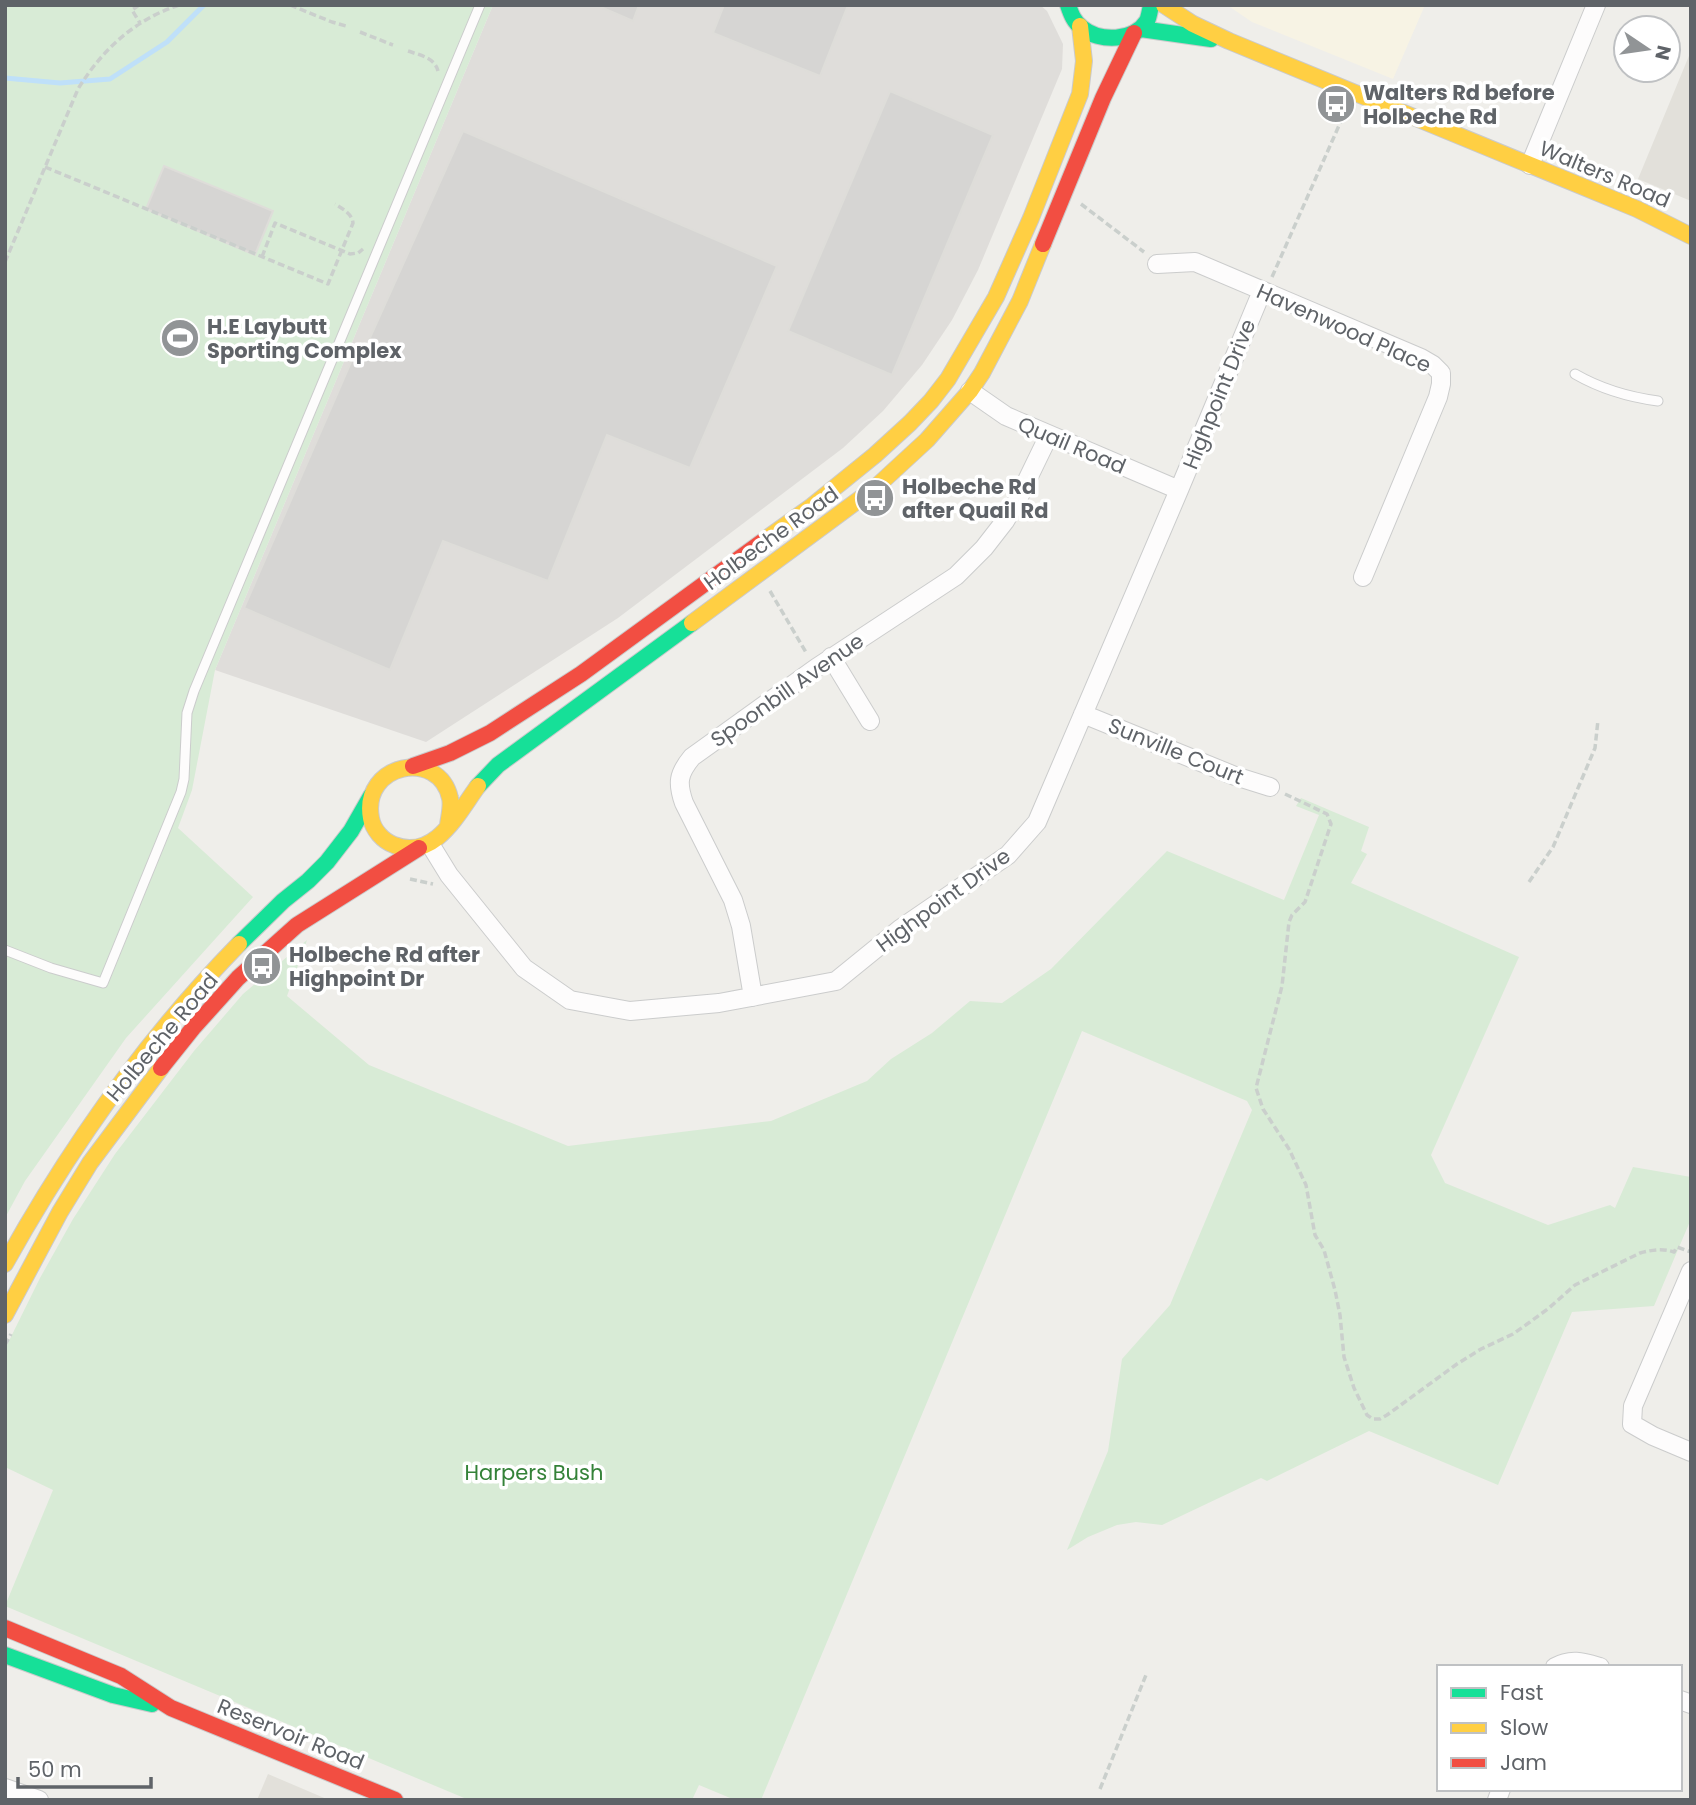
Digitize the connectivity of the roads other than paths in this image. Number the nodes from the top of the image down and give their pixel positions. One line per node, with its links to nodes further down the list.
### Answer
1 (480, 5): 27 (lane)
2 (1068, 5): 6 (street)
3 (1151, 5): 7 (street, Holbeche Road)
4 (1164, 5): 8 (street, Walters Road)
5 (1591, 7): 9 (street)
6 (1080, 26): 7 (street, Walters Road); 22 (street, Holbeche Road)
7 (1137, 31): 8 (street, Walters Road); 14 (street, Holbeche Road)
8 (1229, 41): 9 (street, Walters Road)
9 (1530, 164): 10 (street, Walters Road)
10 (1691, 236)
11 (1157, 264): 12 (street, Havenwood Place)
12 (1264, 291): 17 (street, Highpoint Drive); 18 (street, Havenwood Place)
13 (1575, 374): 15 (lane)
14 (970, 391): 16 (street, Quail Road); 25 (street, Holbeche Road)
15 (1658, 401)
16 (1049, 435): 17 (street, Quail Road); 19 (street, Spoonbill Avenue)
17 (1179, 490): 20 (street, Highpoint Drive)
18 (1363, 577)
19 (831, 657): 21 (street); 28 (street, Spoonbill Avenue)
20 (1083, 714): 23 (street, Sunville Court); 28 (street, Highpoint Drive)
21 (870, 721)
22 (413, 766): 24 (street); 25 (street)
23 (1270, 787)
24 (371, 794): 26 (street); 29 (street, Holbeche Road)
25 (448, 825): 26 (street)
26 (424, 846): 28 (street, Highpoint Drive); 31 (street, Holbeche Road)
27 (5, 950)
28 (753, 998)
29 (5, 1264)
30 (1691, 1271): 32 (street)
31 (5, 1315)
32 (1691, 1452)
33 (5, 1628): 37 (street, Reservoir Road)
34 (5, 1655): 37 (street, Reservoir Road)
35 (1560, 1664): 36 (street)
36 (1594, 1665)
37 (171, 1707): 40 (street, Reservoir Road)
38 (5, 1788): 39 (street)
39 (39, 1800)
40 (395, 1800)

